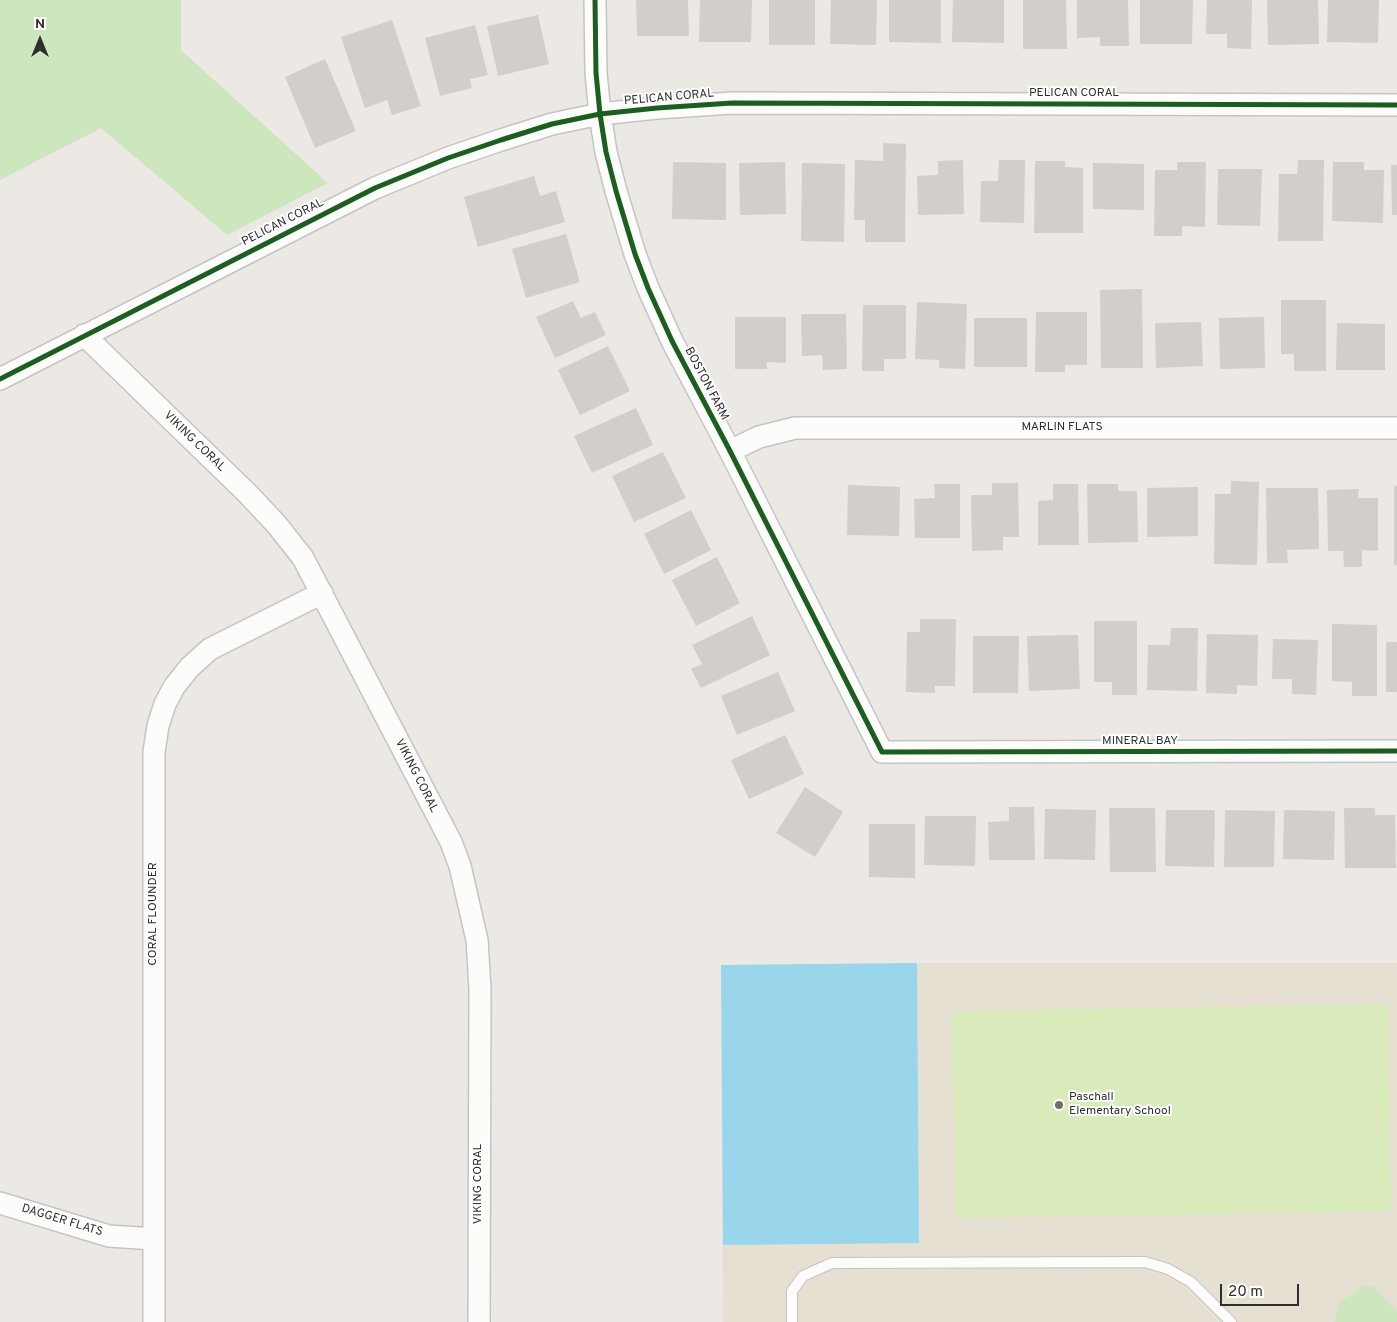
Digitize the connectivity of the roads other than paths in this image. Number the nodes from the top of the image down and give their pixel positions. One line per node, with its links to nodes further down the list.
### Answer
1 (595, 0): 3 (street, BOSTON FARM)
2 (1397, 105): 3 (street, PELICAN CORAL)
3 (600, 114): 4 (street, PELICAN CORAL); 7 (street, BOSTON FARM)
4 (84, 335): 5 (street, PELICAN CORAL); 8 (street, VIKING CORAL)
5 (0, 379)
6 (1397, 428): 7 (street, MARLIN FLATS)
7 (730, 451): 10 (street, BOSTON FARM)
8 (322, 593): 12 (street, CORAL FLOUNDER); 14 (street, VIKING CORAL)
9 (1397, 751): 10 (street, MINERAL BAY)
10 (882, 752)
11 (0, 1202): 12 (street, DAGGER FLATS)
12 (154, 1238): 13 (street, CORAL FLOUNDER)
13 (154, 1322)
14 (479, 1322)
15 (792, 1322): 16 (lane)
16 (1230, 1322)

